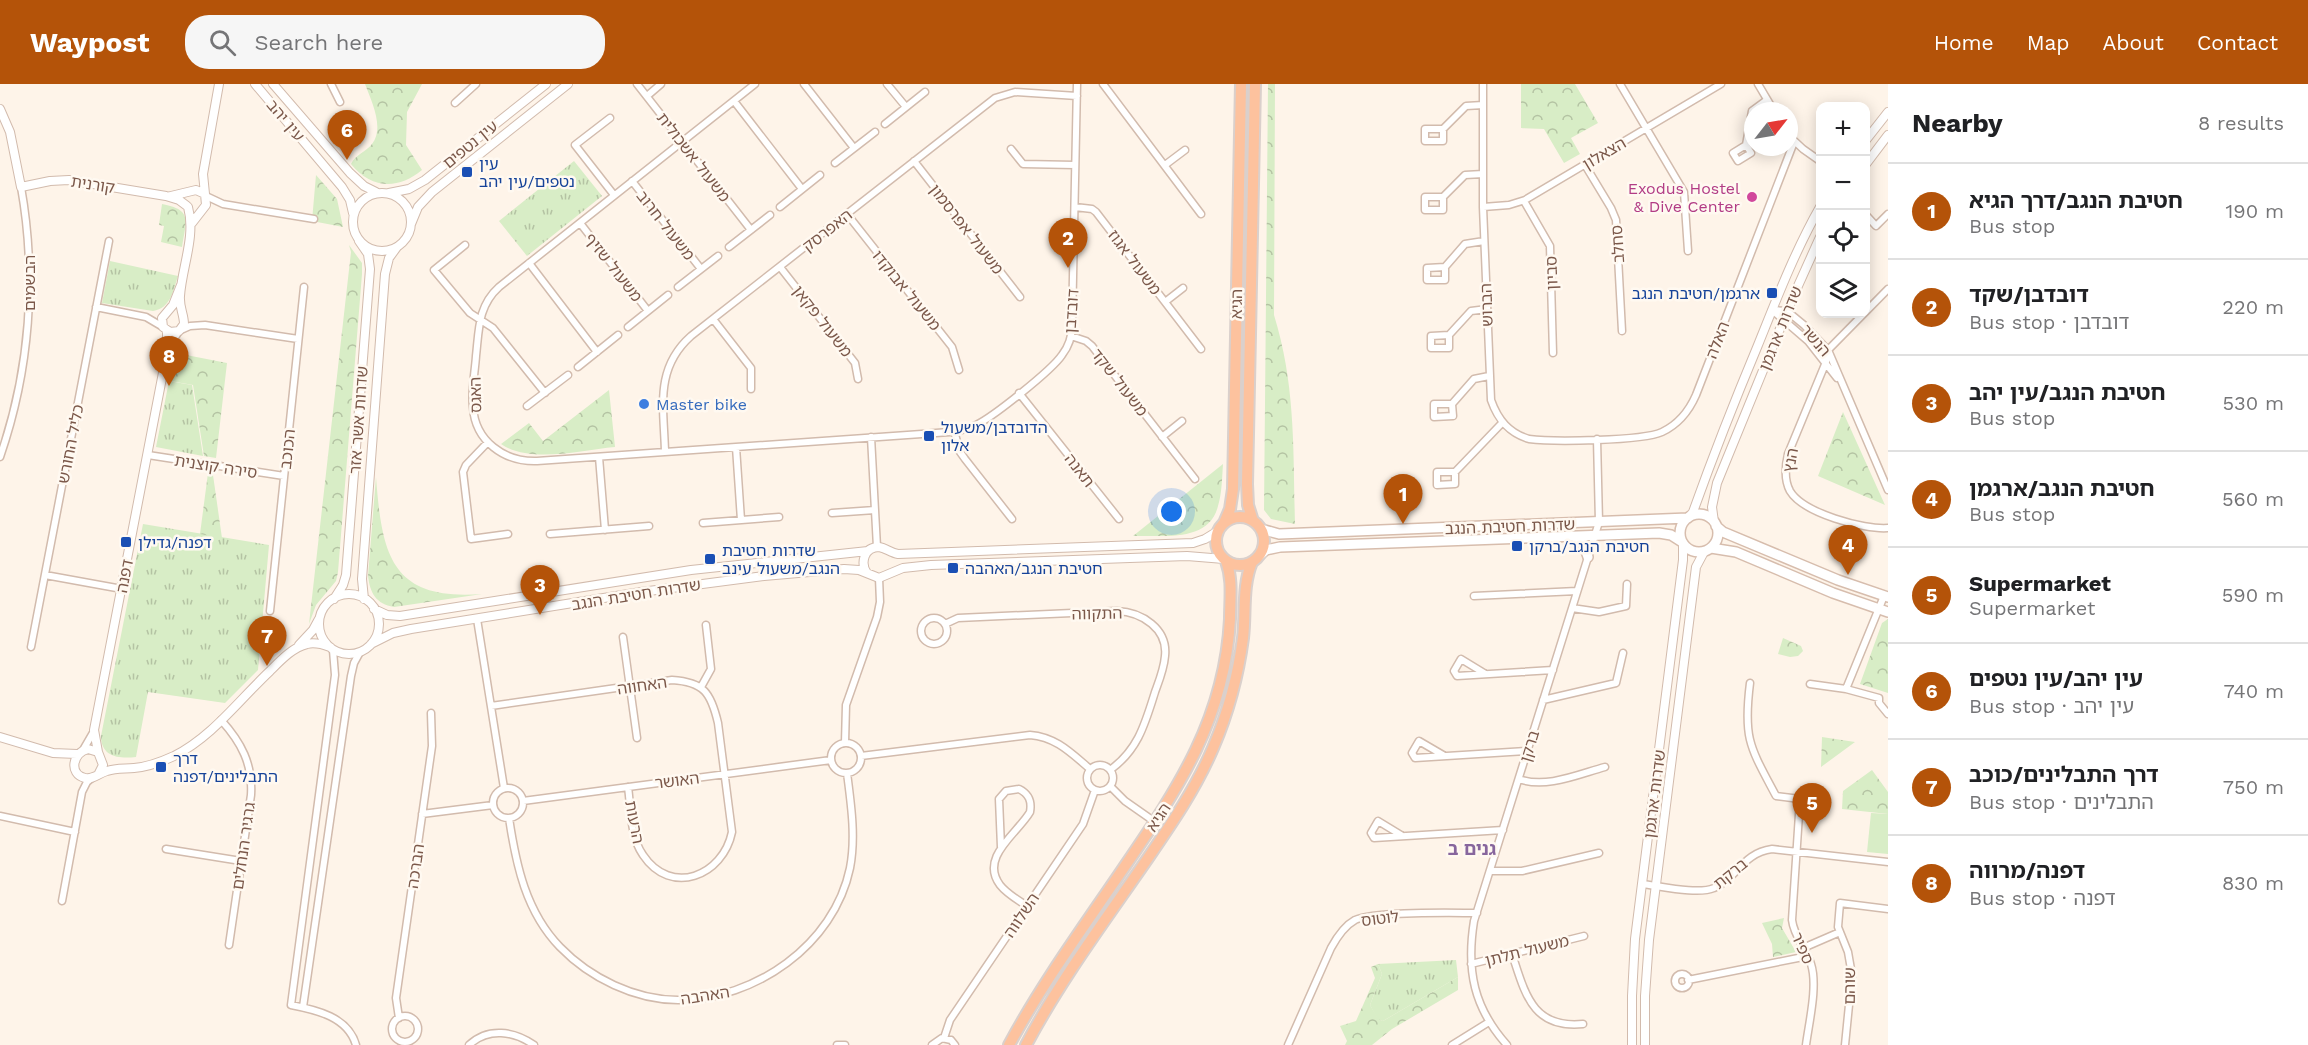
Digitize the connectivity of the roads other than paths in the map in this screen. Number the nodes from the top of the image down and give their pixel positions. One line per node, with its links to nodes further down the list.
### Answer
1 (219, 84): 53 (street)
2 (255, 84): 78 (street, עין יהב)
3 (273, 84): 60 (street, עין יהב)
4 (332, 84): 26 (street)
5 (476, 84): 28 (street)
6 (546, 84): 61 (street, עין נטפים)
7 (568, 84): 82 (street, עין נטפים)
8 (637, 84): 22 (street, משעול אשכולית)
9 (661, 84): 22 (street)
10 (755, 84): 25 (street, האגס)
11 (804, 84): 42 (street)
12 (887, 84): 30 (street)
13 (1077, 84): 23 (street, דובדבן)
14 (1103, 84): 51 (street)
15 (1241, 84): 173 (highway, הגיא)
16 (1255, 84): 171 (highway, הגיא)
17 (1483, 84): 29 (street, הברוש)
18 (1620, 84): 35 (street)
19 (1721, 84): 35 (street, הצאלון)
20 (1758, 84): 24 (street)
21 (925, 92): 30 (street)
22 (646, 96): 40 (street, משעול אשכולית)
23 (1077, 96): 48 (street, האפרסק); 50 (street, דובדבן)
24 (1767, 100): 27 (street)
25 (734, 101): 40 (street, האגס); 58 (street)
26 (340, 102)
27 (1764, 102)
28 (455, 103)
29 (1483, 105): 36 (street); 54 (street, הברוש)
30 (906, 107): 34 (street)
31 (0, 110): 57 (street, הבשמים)
32 (1888, 112): 38 (street)
33 (610, 118): 63 (street)
34 (885, 124)
35 (1646, 128): 52 (street, הצאלון); 92 (street)
36 (1443, 129)
37 (875, 132): 42 (street)
38 (1870, 135)
39 (1888, 135): 47 (street)
40 (682, 141): 56 (street, האגס); 84 (street, משעול אשכולית)
41 (1798, 145): 46 (street)
42 (854, 148): 49 (street)
43 (1011, 149): 50 (street)
44 (1185, 150): 51 (street)
45 (1789, 156): 150 (street, האלה)
46 (1816, 157)
47 (1870, 159)
48 (914, 161): 74 (street, האפרסק); 104 (street, משעול אפרסמון)
49 (835, 163)
50 (1075, 165): 70 (street, דובדבן)
51 (1164, 165): 75 (street)
52 (1585, 165): 66 (street, הצאלון); 123 (street, סחלב)
53 (203, 174): 59 (street); 62 (street)
54 (1483, 174): 65 (street); 71 (street, הברוש)
55 (820, 175): 58 (street)
56 (632, 182): 63 (street, האגס); 97 (street, משעול חרוב)
57 (21, 187): 64 (street, קורנית); 155 (street, הבשמים)
58 (802, 189): 69 (street)
59 (192, 191): 62 (street); 64 (street, קורנית); 68 (street)
60 (378, 193): 61 (street); 78 (street)
61 (388, 193): 82 (street)
62 (205, 195): 67 (street); 72 (street)
63 (614, 195): 81 (street, האגס)
64 (166, 196): 68 (street, קורנית)
65 (1443, 197)
66 (1524, 201): 71 (street, הצאלון); 132 (street, סביון)
67 (223, 204): 72 (street); 79 (street)
68 (188, 207): 72 (street); 83 (street)
69 (780, 207)
70 (1075, 207): 105 (street, משעול אגוז); 126 (street, דובדבן)
71 (1483, 207): 87 (street, הברוש)
72 (203, 209): 83 (street)
73 (1819, 210): 109 (street, שדרות ארגמן)
74 (847, 214): 95 (street, האפרסק); 135 (street, משעול אבוקדו)
75 (1202, 214)
76 (1888, 214): 80 (street)
77 (770, 215): 84 (street)
78 (353, 216): 85 (street)
79 (314, 219)
80 (1870, 219)
81 (580, 223): 94 (street, האגס); 110 (street, משעול שזיף)
82 (411, 224): 89 (street)
83 (191, 228): 98 (street)
84 (751, 230): 90 (street)
85 (359, 240): 89 (street); 197 (street, שדרות אשר אזר)
86 (109, 241): 107 (street, כליל החורש)
87 (1484, 241): 96 (street); 108 (street, הברוש)
88 (465, 244): 116 (street)
89 (397, 247): 198 (street, שדרות אשר אזר)
90 (729, 247)
91 (1816, 248): 111 (street, שדרות ארגמן)
92 (1688, 250)
93 (718, 256): 97 (street, משעול חרוב)
94 (529, 263): 116 (street, האגס); 131 (street)
95 (780, 267): 117 (street, האפרסק); 138 (street, משעול פקאן)
96 (1445, 267)
97 (700, 269): 100 (street, משעול חרוב)
98 (181, 285): 112 (street); 113 (street)
99 (304, 286): 127 (street, הכוכב)
100 (678, 287)
101 (1184, 288): 105 (street, משעול אגוז)
102 (1888, 289): 106 (street)
103 (668, 295): 110 (street, משעול שזיף)
104 (1020, 297)
105 (1165, 302): 128 (street, משעול אגוז)
106 (1870, 306)
107 (96, 307): 114 (street); 190 (street, כליל החורש)
108 (1487, 309): 125 (street); 137 (street, הברוש)
109 (1772, 310): 111 (street, הנשר); 118 (street, הנשר); 164 (street, שדרות ארגמן)
110 (648, 311): 120 (street, משעול שזיף)
111 (1787, 311): 118 (street, שדרות ארגמן); 129 (street, הנשר)
112 (166, 312): 113 (street); 114 (street); 121 (street)
113 (182, 314): 119 (street); 122 (street)
114 (146, 317): 121 (street)
115 (1857, 318): 129 (street)
116 (480, 320): 141 (street); 151 (street, האגס)
117 (713, 320): 140 (street); 153 (street, האפרסק)
118 (1783, 321): 133 (street, הנשר); 170 (street, שדרות ארגמן)
119 (205, 325): 122 (street); 127 (street)
120 (627, 327)
121 (165, 329): 122 (street); 130 (street, דפנה)
122 (180, 330): 130 (street, דפנה)
123 (1622, 331)
124 (618, 335): 131 (street)
125 (1449, 335)
126 (1071, 336): 142 (street, דובדבן); 149 (street, משעול שקד)
127 (298, 339): 158 (street, הכוכב)
128 (1201, 349)
129 (1828, 350): 133 (street, הנץ); 139 (street, הנשר)
130 (167, 352): 154 (street, דפנה)
131 (597, 352): 134 (street)
132 (1553, 353)
133 (1826, 362): 139 (street, הנשר); 174 (street, הנץ)
134 (578, 367)
135 (959, 370)
136 (568, 375): 141 (street)
137 (1489, 376): 143 (street); 146 (street, הברוש)
138 (858, 379)
139 (1842, 386): 160 (street, הנשר)
140 (751, 389)
141 (545, 393): 144 (street)
142 (1019, 393): 147 (street, דובדבן); 166 (street, תאנה)
143 (1452, 404)
144 (527, 406)
145 (1182, 422): 149 (street)
146 (1502, 423): 150 (street); 157 (street)
147 (954, 431): 148 (street, דובדבן); 165 (street)
148 (871, 437): 152 (street, האגס); 161 (street)
149 (1162, 437): 159 (street, משעול שקד)
150 (1597, 439): 168 (street, ברקן)
151 (488, 442): 156 (street, האגס); 176 (street)
152 (736, 447): 153 (street, האגס); 167 (street)
153 (665, 452): 156 (street, האגס)
154 (148, 455): 158 (street, סירה קוצנית); 193 (street, דפנה)
155 (0, 457)
156 (599, 457): 175 (street)
157 (1455, 472)
158 (284, 476): 202 (street, הכוכב)
159 (1195, 479)
160 (1888, 490)
161 (875, 510): 162 (street); 181 (street)
162 (832, 513)
163 (779, 517): 167 (street)
164 (1689, 518): 168 (main road, שדרות חטיבת הנגב); 170 (main road); 180 (main road)
165 (1012, 519)
166 (1119, 519)
167 (741, 520): 169 (street)
168 (1599, 522): 171 (main road, שדרות חטיבת הנגב); 178 (street, ברקן)
169 (703, 523)
170 (1715, 524): 182 (main road); 196 (main road)
171 (1257, 525): 173 (highway); 186 (highway)
172 (649, 526): 175 (street)
173 (1221, 527): 184 (street); 187 (highway)
174 (1888, 528)
175 (605, 530): 177 (street)
176 (507, 534)
177 (550, 534)
178 (1594, 536): 179 (main road, שדרות חטיבת הנגב); 180 (main road, שדרות חטיבת הנגב); 185 (street, ברקן)
179 (1575, 537): 185 (main road); 186 (main road, שדרות חטיבת הנגב)
180 (1683, 542): 182 (main road); 267 (street, שדרות ארגמן)
181 (877, 548): 183 (street); 184 (street)
182 (1707, 550): 201 (main road); 268 (street, שדרות ארגמן)
183 (868, 551): 188 (street); 200 (street, שדרות חטיבת הנגב)
184 (888, 551): 189 (street)
185 (1588, 557): 194 (street, ברקן)
186 (1256, 559): 187 (highway); 294 (highway, הגיא)
187 (1225, 560): 189 (street); 256 (highway, הגיא)
188 (868, 574): 191 (street); 204 (street, שדרות חטיבת הנגב)
189 (888, 574): 191 (street)
190 (45, 575): 193 (street); 209 (street, כליל החורש)
191 (879, 578): 229 (street)
192 (1627, 584): 199 (street)
193 (122, 589): 226 (street, דפנה)
194 (1577, 591): 195 (street); 199 (street, ברקן)
195 (1474, 596)
196 (1886, 596): 201 (street)
197 (334, 599): 198 (street); 203 (street)
198 (364, 599): 200 (street)
199 (1572, 608): 214 (street, ברקן)
200 (374, 609): 208 (street)
201 (1883, 610): 220 (street)
202 (270, 611)
203 (320, 617): 210 (street); 213 (street)
204 (477, 619): 208 (street, שדרות חטיבת הנגב); 222 (street)
205 (706, 624): 219 (street)
206 (945, 624): 206 (street); 240 (street, התקווה)
207 (623, 637): 218 (street)
208 (372, 644): 211 (street)
209 (31, 647)
210 (332, 648): 211 (street); 213 (street); 281 (street)
211 (360, 652): 281 (street)
212 (1623, 653): 221 (street)
213 (289, 654): 225 (street)
214 (1553, 669): 215 (street); 221 (street, ברקן)
215 (1484, 673)
216 (1750, 683): 262 (street, ספיר)
217 (1810, 684): 220 (street)
218 (630, 686): 219 (street, האחווה); 222 (street, האחווה); 228 (street)
219 (700, 687): 243 (street)
220 (1846, 689): 224 (street)
221 (1543, 700): 230 (street, ברקן)
222 (491, 706): 248 (street)
223 (431, 713): 253 (street, הברכה)
224 (1888, 714)
225 (221, 720): 238 (street); 264 (street, גרגיר הנחלים)
226 (94, 730): 231 (street, דפנה); 233 (street, דפנה)
227 (0, 737): 232 (street)
228 (637, 738)
229 (845, 743): 235 (street); 236 (street)
230 (1527, 751): 234 (street); 245 (street, ברקן)
231 (80, 752): 232 (street); 233 (street); 241 (street)
232 (53, 753): 241 (street)
233 (100, 755): 238 (street); 244 (street)
234 (1443, 755)
235 (861, 756): 239 (street); 242 (street)
236 (831, 760): 242 (street); 243 (street, האושר)
237 (1605, 767): 245 (street)
238 (123, 768): 244 (street)
239 (1090, 770): 240 (street); 249 (street)
240 (1110, 770): 246 (street)
241 (77, 771): 244 (street); 250 (street)
242 (848, 773): 255 (street, האהבה)
243 (725, 774): 247 (street, האושר); 247 (street, הרעות)
244 (96, 776): 250 (street)
245 (1518, 779): 257 (street, ברקן)
246 (1110, 786): 249 (street); 256 (street)
247 (628, 787): 251 (street, האושר)
248 (504, 788): 251 (street); 252 (street)
249 (1095, 790): 270 (street, השלווה)
250 (82, 794): 258 (street)
251 (524, 801): 255 (street)
252 (493, 805): 253 (street); 255 (street)
253 (423, 814): 282 (street, הברכה)
254 (0, 816): 258 (street)
255 (509, 818)
256 (1155, 822): 293 (highway, הגיא)
257 (1503, 830): 259 (street); 266 (street, ברקן)
258 (75, 832): 269 (street)
259 (1401, 835)
260 (1001, 847): 260 (street); 270 (street)
261 (166, 849): 264 (street)
262 (1798, 851): 265 (street, ברקת); 268 (street, ברקת); 276 (street, ספיר)
263 (1599, 853): 266 (street)
264 (241, 861): 275 (street, גרגיר הנחלים)
265 (1888, 862)
266 (1490, 872): 272 (street, ברקן)
267 (1642, 884): 268 (street, ברקת); 298 (street, שדרות ארגמן)
268 (1656, 886): 299 (street, שדרות ארגמן)
269 (62, 902)
270 (1027, 906): 285 (street, השלווה)
271 (1888, 909): 273 (street)
272 (1477, 913): 279 (street, ברקן); 295 (street, לוטוס)
273 (1839, 932): 276 (street); 301 (street, שוהם)
274 (1584, 936): 277 (street, משעול תלתן)
275 (229, 945)
276 (1803, 948): 278 (street, ספיר)
277 (1512, 954): 279 (street, משעול תלתן); 284 (street)
278 (1808, 956): 280 (street); 300 (street, ספיר)
279 (1471, 964): 283 (street, ברקן)
280 (1688, 980)
281 (303, 1007): 286 (street)
282 (399, 1018): 282 (street)
283 (1489, 1022): 296 (street); 297 (street, ברקן)
284 (1583, 1024)
285 (944, 1038): 291 (street); 292 (street)
286 (356, 1045)
287 (469, 1045): 288 (street)
288 (534, 1045)
289 (837, 1045): 290 (street)
290 (845, 1045)
291 (932, 1045)
292 (955, 1045)
293 (1009, 1045)
294 (1026, 1045)
295 (1288, 1045)
296 (1452, 1045)
297 (1507, 1045)
298 (1632, 1045)
299 (1645, 1045)
300 (1805, 1045)
301 (1845, 1045)

